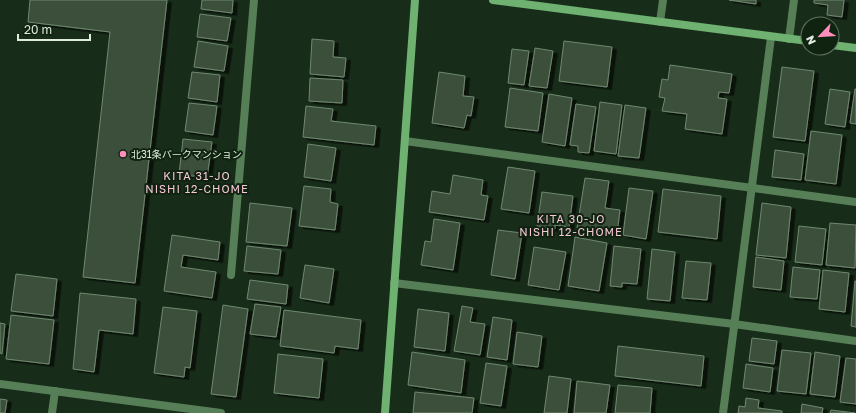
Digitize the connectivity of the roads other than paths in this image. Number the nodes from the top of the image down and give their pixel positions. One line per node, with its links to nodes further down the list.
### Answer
1 (254, 0): 16 (street)
2 (415, 0): 13 (street)
3 (493, 0): 6 (street)
4 (663, 0): 7 (street)
5 (794, 0): 9 (street)
6 (540, 3): 7 (street)
7 (660, 22): 8 (street)
8 (771, 36): 9 (street); 14 (street)
9 (789, 39): 10 (street)
10 (800, 41)
11 (840, 46): 12 (street)
12 (856, 48)
13 (405, 141): 14 (street); 17 (street)
14 (751, 188): 15 (street); 18 (street)
15 (856, 202)
16 (231, 275)
17 (394, 283): 18 (street); 25 (street)
18 (734, 324): 19 (street); 26 (street)
19 (856, 341)
20 (0, 384): 21 (street)
21 (56, 391): 22 (street); 23 (street)
22 (199, 412): 24 (street)
23 (52, 413)
24 (221, 413)
25 (385, 413)
26 (723, 413)

